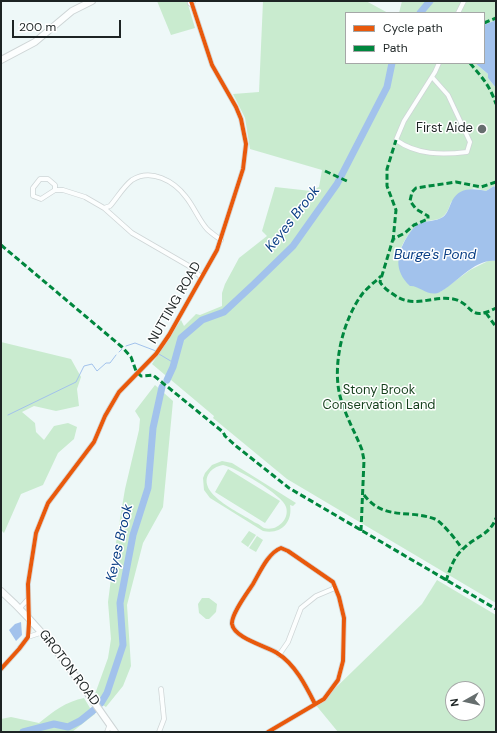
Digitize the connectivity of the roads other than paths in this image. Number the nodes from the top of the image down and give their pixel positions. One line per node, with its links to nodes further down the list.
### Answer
1 (92, 1): 5 (main road)
2 (464, 1): 4 (street)
3 (191, 2): 10 (street, NUTTING ROAD)
4 (458, 12)
5 (1, 60)
6 (438, 64): 7 (street)
7 (432, 77): 7 (street)
8 (55, 190): 8 (street); 9 (street)
9 (104, 208): 10 (street); 11 (street)
10 (221, 240): 11 (street, NUTTING ROAD)
11 (201, 277): 14 (street, NUTTING ROAD)
12 (335, 588): 19 (street); 19 (street); 22 (street)
13 (1, 591): 15 (main road, GROTON ROAD)
14 (28, 598): 15 (street); 16 (street, NUTTING ROAD)
15 (20, 608): 16 (main road, GROTON ROAD)
16 (29, 617): 17 (main road, GROTON ROAD); 18 (street, NUTTING ROAD)
17 (43, 632): 18 (street); 23 (main road, GROTON ROAD)
18 (28, 636): 20 (street)
19 (279, 655): 22 (street)
20 (1, 669)
21 (161, 689): 26 (street)
22 (315, 704): 27 (street)
23 (110, 724): 24 (street); 25 (main road, GROTON ROAD)
24 (107, 732)
25 (115, 732)
26 (159, 732)
27 (268, 732)

